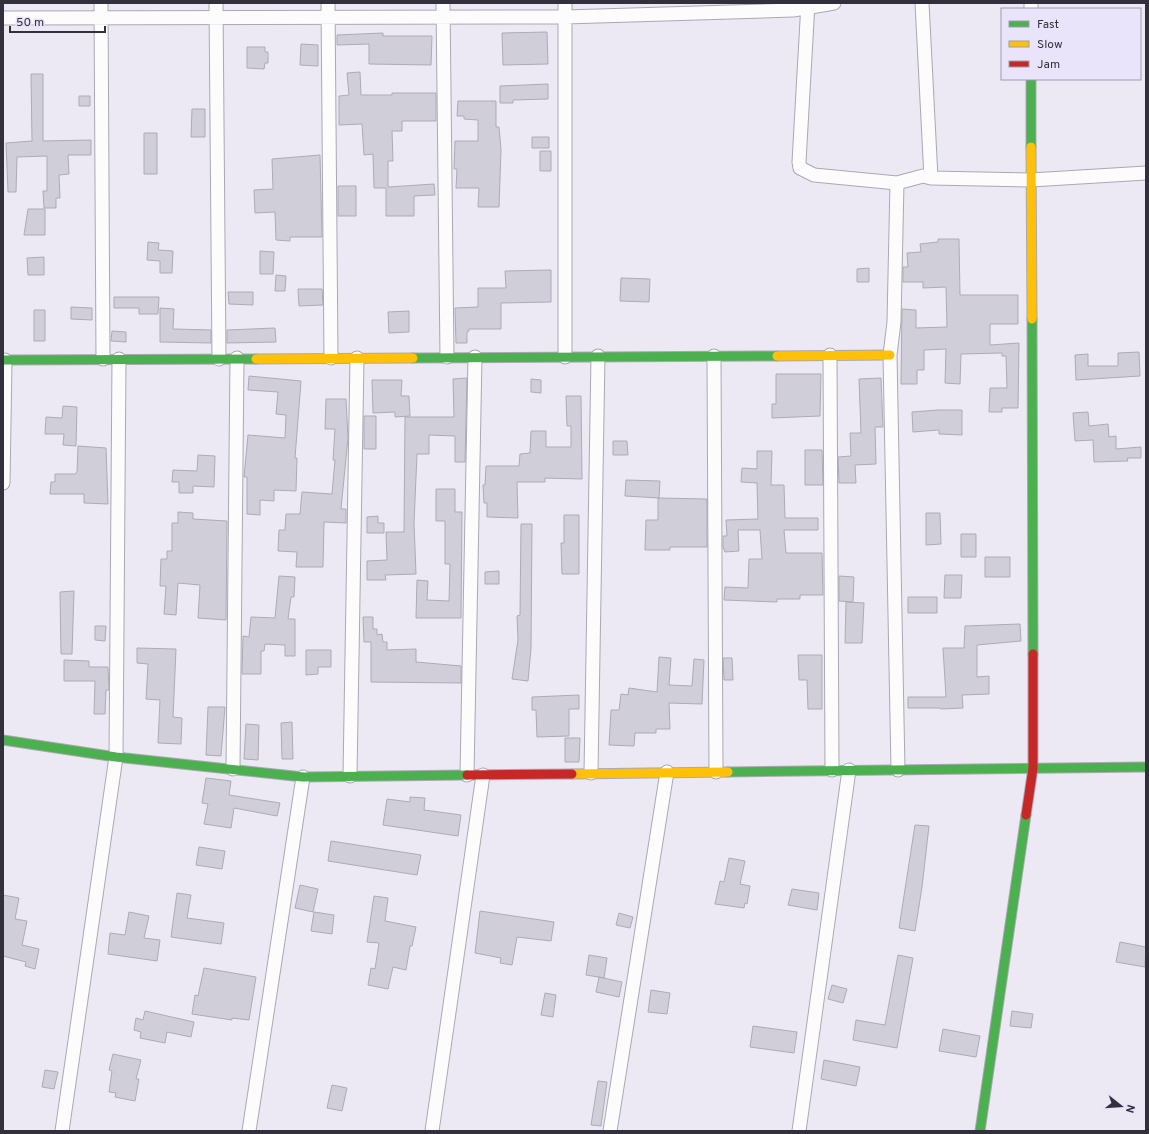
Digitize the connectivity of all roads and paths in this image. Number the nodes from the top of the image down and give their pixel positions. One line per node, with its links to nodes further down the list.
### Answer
1 (101, 3): 15 (street)
2 (216, 3): 10 (street)
3 (328, 3): 11 (street)
4 (443, 3): 12 (street)
5 (565, 3): 13 (street)
6 (834, 3): 8 (street)
7 (922, 3): 18 (street)
8 (808, 5): 9 (street); 20 (street)
9 (693, 8): 13 (street)
10 (216, 17): 11 (street); 15 (street); 33 (street)
11 (328, 17): 12 (street); 29 (street)
12 (443, 17): 13 (street); 25 (street)
13 (565, 17): 27 (street)
14 (3, 18): 15 (street)
15 (101, 18): 31 (street)
16 (1031, 80): 19 (street)
17 (1146, 173): 19 (street)
18 (931, 178): 19 (street); 20 (street)
19 (1031, 180): 39 (street)
20 (897, 183): 22 (street)
21 (830, 355): 22 (street); 24 (street); 41 (street)
22 (890, 355): 43 (street)
23 (598, 356): 24 (street); 27 (street); 46 (street)
24 (714, 356): 45 (street)
25 (447, 357): 26 (street); 30 (street)
26 (475, 357): 27 (street); 47 (street)
27 (565, 357)
28 (237, 358): 29 (street); 33 (street); 40 (street)
29 (331, 358): 30 (street)
30 (357, 358): 49 (street)
31 (103, 359): 32 (street); 34 (street)
32 (119, 359): 33 (street); 37 (street)
33 (219, 359)
34 (4, 360): 35 (street)
35 (3, 484)
36 (3, 740): 37 (street)
37 (116, 757): 40 (street); 51 (street)
38 (1146, 767): 39 (street)
39 (1033, 768): 43 (street); 56 (street)
40 (233, 769): 50 (street)
41 (832, 770): 42 (street); 45 (street)
42 (849, 770): 43 (street); 55 (street)
43 (898, 770)
44 (667, 772): 45 (street); 46 (street); 54 (street)
45 (716, 772)
46 (591, 773): 48 (street)
47 (467, 775): 48 (street); 49 (street)
48 (483, 775): 53 (street)
49 (350, 776): 50 (street)
50 (303, 777): 52 (street)
51 (62, 1131)
52 (249, 1131)
53 (432, 1131)
54 (610, 1131)
55 (799, 1131)
56 (980, 1131)

